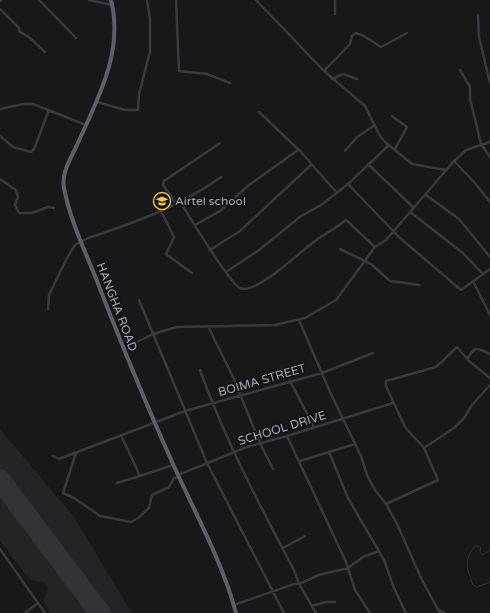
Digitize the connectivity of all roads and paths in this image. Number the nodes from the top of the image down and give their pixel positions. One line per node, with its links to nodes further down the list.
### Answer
1 (39, 0): 12 (street)
2 (89, 0): 7 (street)
3 (148, 0): 20 (street)
4 (176, 0): 18 (street)
5 (256, 0): 15 (street)
6 (335, 0): 9 (street)
7 (111, 2): 20 (highway, HANGHA ROAD)
8 (0, 9): 13 (street)
9 (335, 14)
10 (478, 15): 19 (street)
11 (407, 34): 15 (street)
12 (76, 38)
13 (44, 52)
14 (460, 70): 30 (street)
15 (324, 72): 16 (street)
16 (332, 79): 17 (street); 26 (street)
17 (357, 79)
18 (230, 83)
19 (490, 83)
20 (97, 102): 25 (highway, HANGHA ROAD)
21 (0, 109): 22 (street)
22 (49, 110): 25 (street); 27 (street)
23 (259, 112): 33 (street)
24 (392, 116): 32 (street)
25 (86, 125): 54 (highway, HANGHA ROAD)
26 (375, 125): 31 (street); 34 (street)
27 (0, 136)
28 (490, 142): 30 (street)
29 (220, 143): 47 (street)
30 (481, 144): 35 (street); 36 (street)
31 (389, 145): 32 (street); 37 (street)
32 (395, 149): 39 (street)
33 (298, 150): 38 (street); 52 (street)
34 (345, 151)
35 (490, 156)
36 (454, 161): 39 (street); 45 (street)
37 (368, 164): 42 (street); 49 (street)
38 (311, 165): 43 (street); 57 (street)
39 (447, 170): 44 (street)
40 (221, 176): 46 (street)
41 (0, 180): 48 (street)
42 (348, 184): 43 (street); 53 (street)
43 (337, 193): 61 (street)
44 (426, 195): 49 (street); 58 (street)
45 (490, 202)
46 (181, 203): 47 (street); 52 (street)
47 (177, 204): 50 (street)
48 (54, 208)
49 (414, 208): 51 (street)
50 (161, 211): 54 (street); 62 (street)
51 (410, 212): 53 (street); 63 (street)
52 (195, 225): 57 (street)
53 (394, 231): 55 (street); 64 (street)
54 (81, 242): 67 (street); 72 (highway, HANGHA ROAD)
55 (375, 247): 59 (street); 61 (street)
56 (340, 249): 59 (street)
57 (210, 250): 61 (street)
58 (490, 257)
59 (365, 260): 65 (street); 69 (street)
60 (490, 269): 63 (street)
61 (226, 272)
62 (192, 273)
63 (482, 273): 64 (street)
64 (473, 281): 68 (street)
65 (419, 285)
66 (139, 300): 71 (street)
67 (48, 309)
68 (490, 315)
69 (299, 320): 70 (street); 78 (street)
70 (208, 326): 71 (street); 83 (street)
71 (153, 334): 72 (street); 86 (street)
72 (122, 349): 88 (highway, HANGHA ROAD)
73 (373, 353): 78 (street, BOIMA STREET)
74 (490, 354): 75 (street)
75 (467, 359): 79 (street); 84 (street)
76 (200, 370): 85 (street)
77 (490, 372): 79 (street)
78 (322, 373): 81 (street, BOIMA STREET); 87 (street)
79 (486, 373): 80 (street)
80 (490, 378)
81 (290, 381): 83 (street, BOIMA STREET); 89 (street)
82 (490, 385): 94 (street)
83 (240, 397): 85 (street, BOIMA STREET); 92 (street)
84 (393, 403): 87 (street, SCHOOL DRIVE); 94 (street)
85 (212, 404): 86 (street, BOIMA STREET); 95 (street)
86 (185, 411): 88 (street, BOIMA STREET); 100 (street)
87 (343, 419): 89 (street, SCHOOL DRIVE); 93 (street)
88 (155, 424): 90 (street, BOIMA STREET); 101 (highway, HANGHA ROAD)
89 (314, 427): 91 (street, SCHOOL DRIVE)
90 (121, 435): 97 (street, BOIMA STREET); 103 (street)
91 (287, 436): 92 (street, SCHOOL DRIVE); 99 (street)
92 (260, 443): 95 (street, SCHOOL DRIVE); 102 (street)
93 (355, 444): 96 (street); 106 (street)
94 (424, 448): 106 (street)
95 (234, 452): 100 (street, SCHOOL DRIVE); 108 (street)
96 (329, 452): 99 (street); 110 (street)
97 (76, 453): 98 (street, BOIMA STREET); 104 (street, SCHOOL DRIVE)
98 (53, 456)
99 (300, 461): 111 (street)
100 (207, 463): 104 (street, SCHOOL DRIVE); 113 (street)
101 (173, 465): 103 (street); 104 (highway, HANGHA ROAD)
102 (273, 468)
103 (140, 476): 105 (street)
104 (179, 476): 116 (highway, HANGHA ROAD)
105 (117, 483)
106 (386, 504): 118 (street)
107 (305, 536): 108 (street)
108 (283, 548): 112 (street)
109 (0, 549): 115 (street)
110 (379, 551): 111 (street); 125 (street)
111 (348, 568): 112 (street); 124 (street)
112 (300, 584): 113 (street); 117 (street)
113 (274, 592): 116 (street); 122 (street)
114 (335, 602): 117 (street)
115 (38, 603): 119 (street); 120 (street)
116 (234, 605): 121 (highway, HANGHA ROAD)
117 (312, 606): 123 (street)
118 (440, 611): 126 (street)
119 (25, 613)
120 (45, 613)
121 (236, 613)
122 (284, 613)
123 (316, 613)
124 (370, 613)
125 (406, 613)
126 (445, 613)

